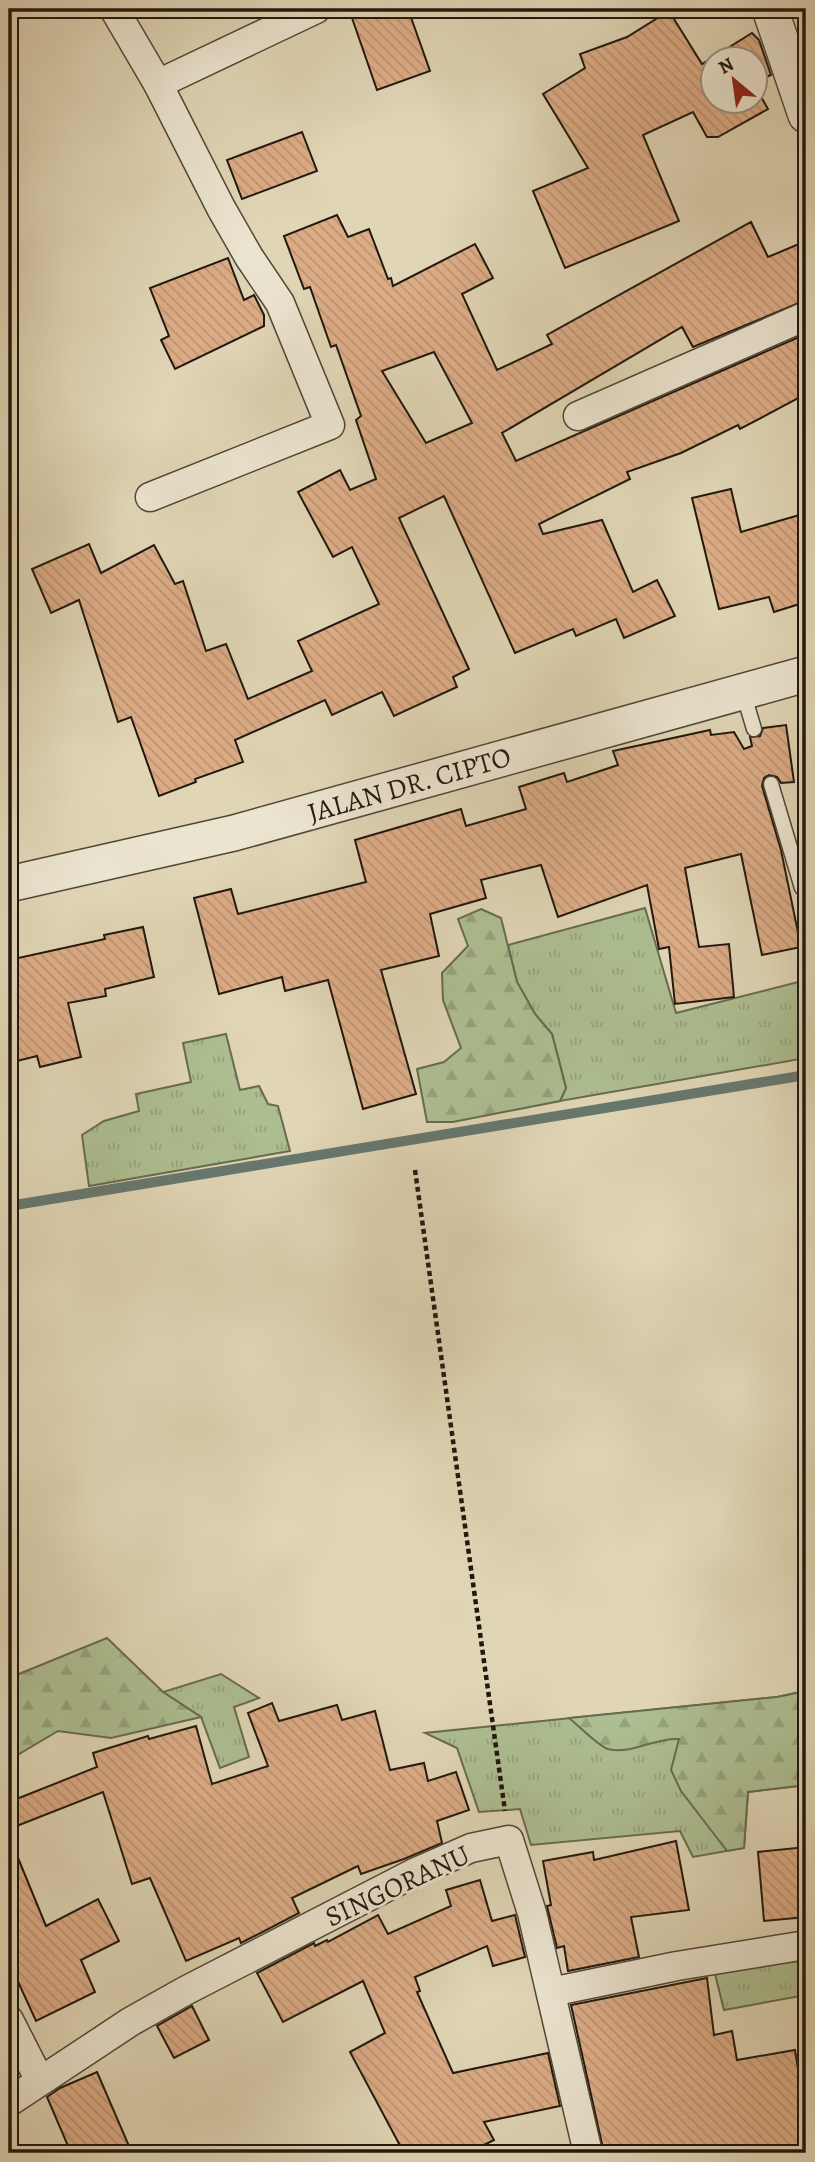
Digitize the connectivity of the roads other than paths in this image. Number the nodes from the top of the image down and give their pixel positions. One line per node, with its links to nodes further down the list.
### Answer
1 (114, 9): 4 (street)
2 (316, 9): 4 (street)
3 (770, 9): 5 (street)
4 (158, 84): 8 (street)
5 (806, 115)
6 (806, 316): 7 (street)
7 (578, 416)
8 (150, 497)
9 (806, 674): 10 (street, JALAN DR. CIPTO)
10 (743, 691): 11 (lane); 13 (street, JALAN DR. CIPTO)
11 (754, 729)
12 (771, 784): 14 (lane)
13 (9, 884)
14 (802, 888)
15 (806, 1945): 16 (street)
16 (551, 1992): 18 (street, SINGORANU); 20 (street, SINGORANU)
17 (9, 2020): 18 (street)
18 (40, 2081): 19 (street, SINGORANU)
19 (9, 2102)
20 (588, 2153)

